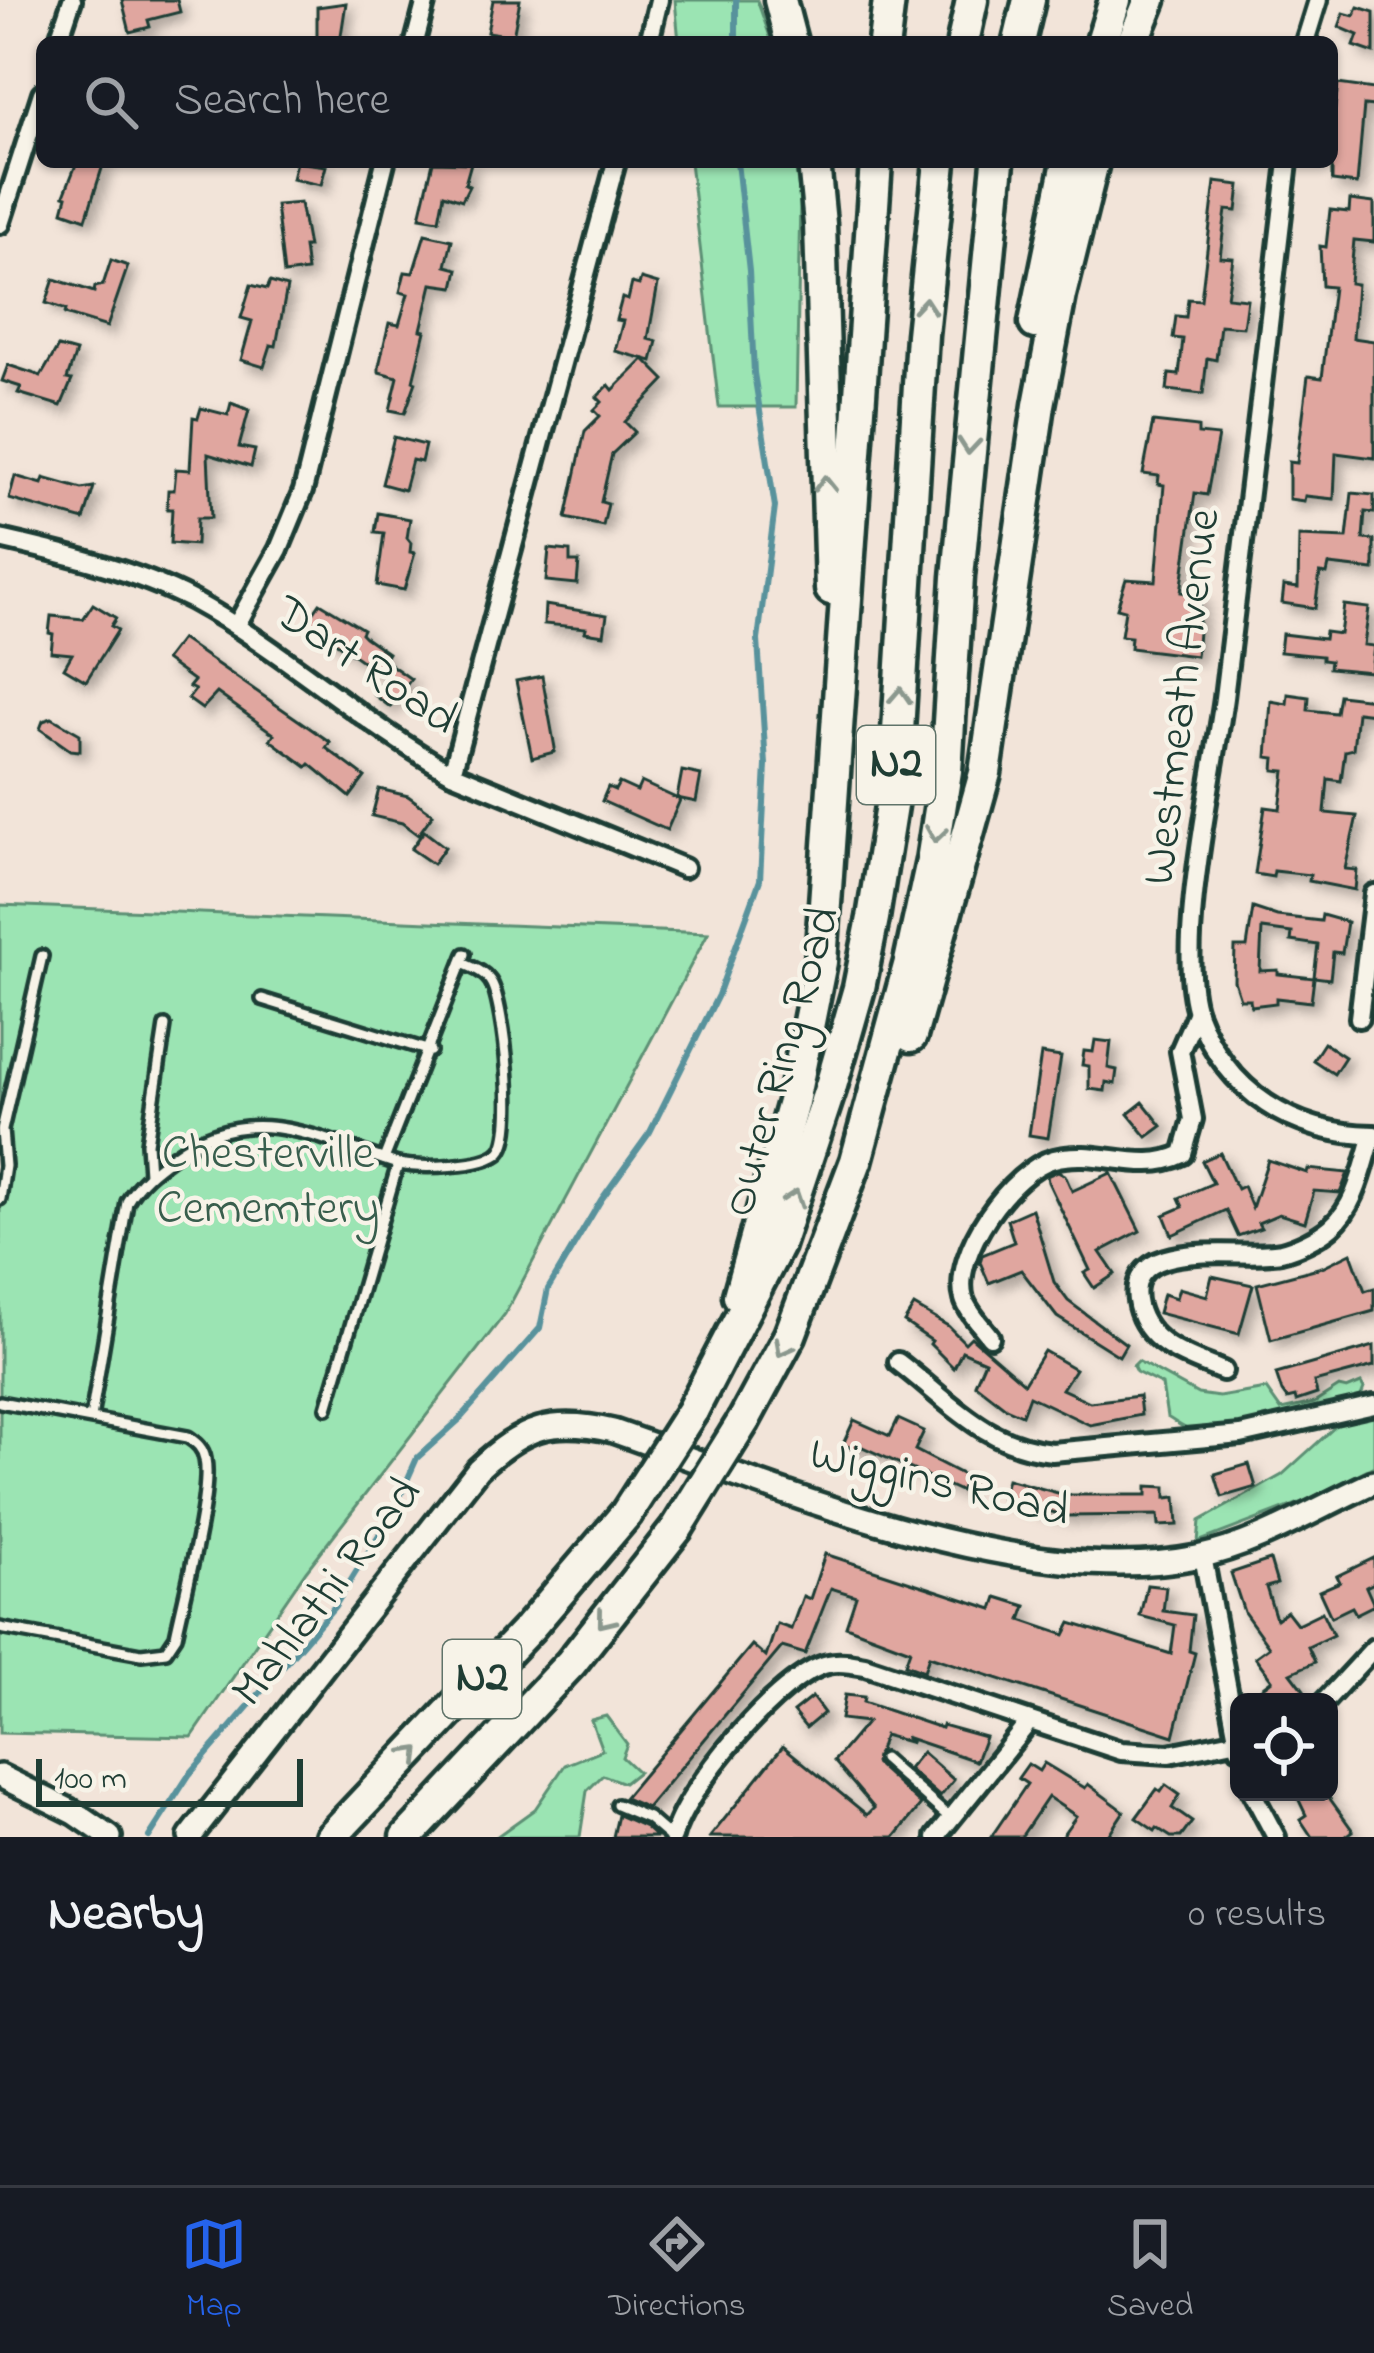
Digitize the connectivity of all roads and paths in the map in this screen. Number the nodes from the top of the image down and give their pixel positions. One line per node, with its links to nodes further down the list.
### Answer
1 (72, 0): 11 (street)
2 (426, 0): 12 (street)
3 (659, 0): 13 (street)
4 (780, 0): 14 (highway)
5 (889, 0): 15 (highway)
6 (972, 0): 16 (highway)
7 (1029, 0): 17 (highway)
8 (1115, 0): 18 (highway)
9 (1150, 0): 19 (highway)
10 (1318, 0): 20 (street)
11 (60, 36)
12 (417, 36)
13 (650, 36)
14 (789, 36)
15 (885, 36)
16 (964, 36)
17 (1020, 36)
18 (1104, 36)
19 (1135, 36)
20 (1308, 36)
21 (36, 112): 31 (street)
22 (384, 168): 34 (street)
23 (614, 168): 36 (street)
24 (815, 168): 35 (highway, one-way to 24)
25 (875, 168): 35 (highway)
26 (939, 168): 53 (highway, Outer Ring Road / N2, one-way to 26)
27 (997, 168): 48 (highway, Outer Ring Road / N2, one-way to 48)
28 (1067, 168): 33 (highway)
29 (1092, 168): 33 (highway)
30 (1287, 168): 41 (street, Westmeath Avenue)
31 (0, 224)
32 (0, 539): 34 (street, Dart Road)
33 (1007, 615): 48 (highway)
34 (236, 626): 36 (street, Dart Road)
35 (838, 685): 53 (highway)
36 (452, 772): 37 (street, Dart Road)
37 (684, 868)
38 (1374, 894): 42 (street)
39 (42, 956): 45 (lane)
40 (262, 999): 44 (lane)
41 (1197, 1012): 46 (street, Westmeath Avenue); 52 (street)
42 (1359, 1018)
43 (165, 1026): 50 (lane)
44 (430, 1051): 47 (lane); 49 (lane)
45 (1, 1130): 51 (lane)
46 (1374, 1135): 55 (street)
47 (384, 1160): 49 (lane); 50 (lane)
48 (856, 1162): 78 (highway, Outer Ring Road / N2, one-way to 78, bridge)
49 (398, 1164): 58 (lane)
50 (149, 1174): 59 (lane)
51 (0, 1199)
52 (990, 1337)
53 (728, 1343): 77 (highway, Outer Ring Road / N2, one-way to 53, bridge)
54 (898, 1362): 57 (street)
55 (1223, 1371)
56 (0, 1402): 59 (lane)
57 (1374, 1405)
58 (327, 1408)
59 (91, 1418): 63 (lane)
60 (551, 1424): 62 (street, Wiggins Road); 76 (street, Mahlathi Road)
61 (1374, 1482): 62 (street, Wiggins Road)
62 (1203, 1556): 66 (street)
63 (0, 1628)
64 (1374, 1648): 65 (street)
65 (1332, 1693)
66 (1230, 1700)
67 (1029, 1722): 68 (street); 73 (street); 79 (street)
68 (1230, 1744)
69 (883, 1759): 73 (lane)
70 (0, 1776): 75 (street)
71 (1256, 1801): 74 (street)
72 (617, 1805): 79 (lane)
73 (946, 1830)
74 (1271, 1835)
75 (110, 1837)
76 (190, 1837)
77 (331, 1837)
78 (406, 1837)
79 (671, 1837)

